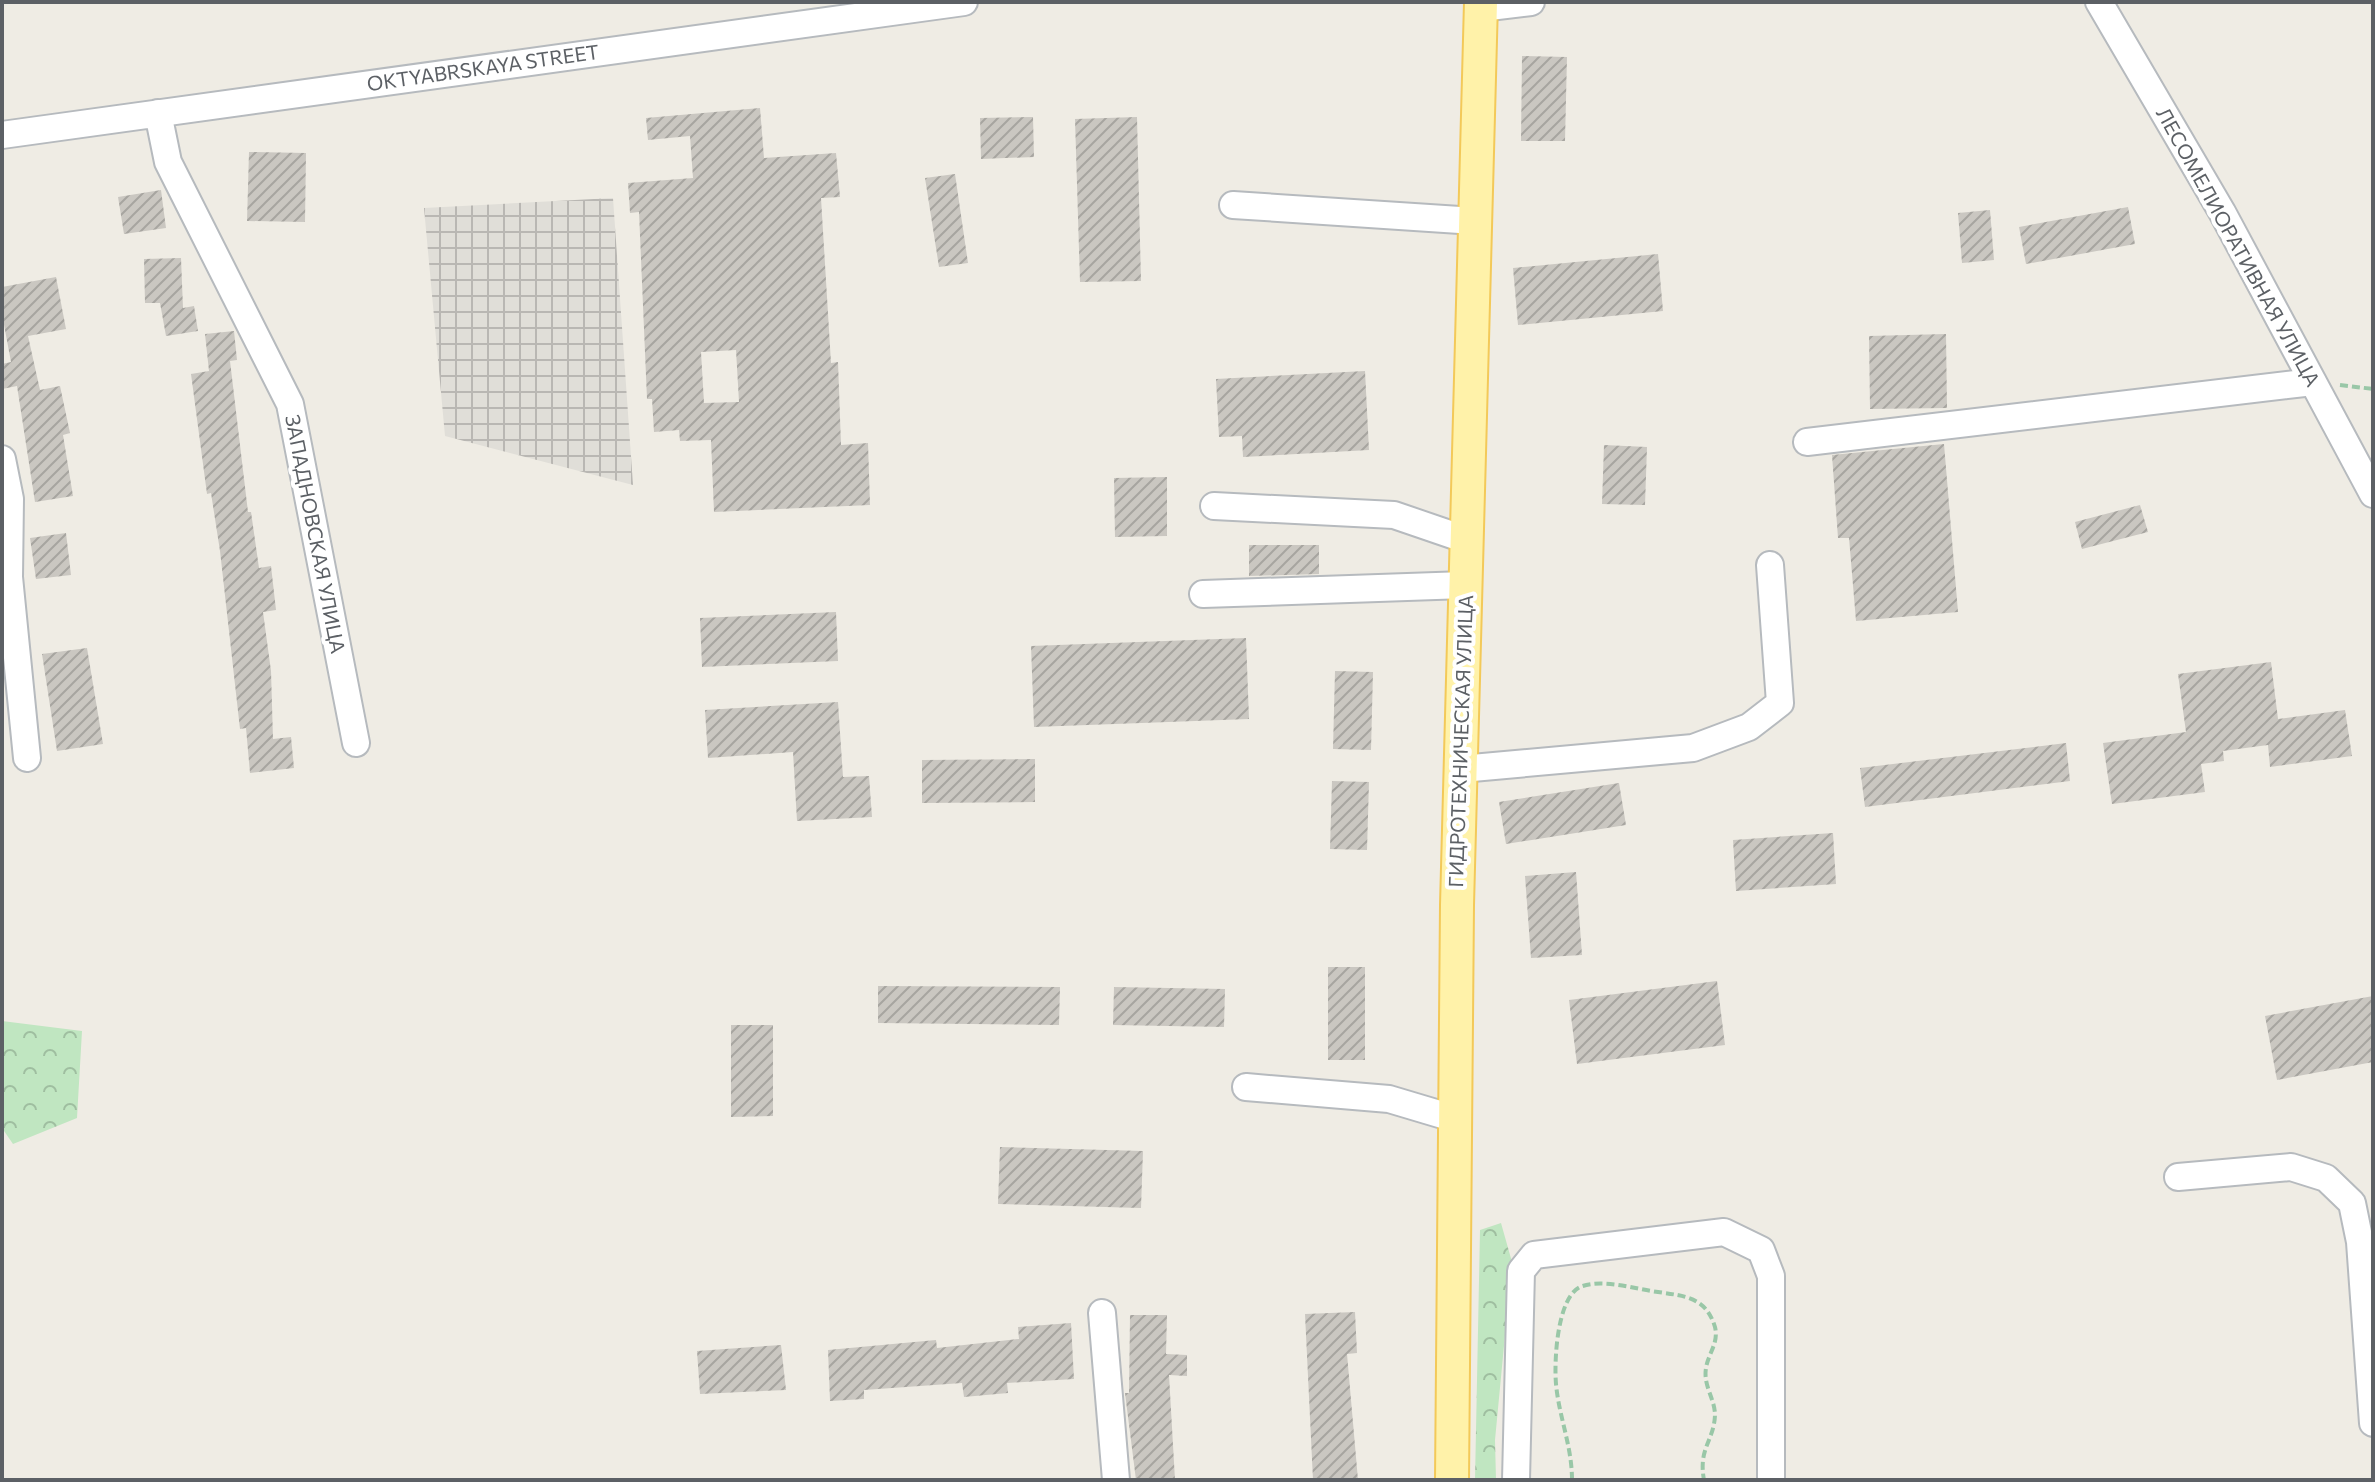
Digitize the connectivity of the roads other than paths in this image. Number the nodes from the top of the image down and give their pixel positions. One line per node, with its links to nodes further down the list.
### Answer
1 (964, 2): 5 (street, OKTYABRSKAYA STREET)
2 (1531, 2): 4 (street)
3 (2099, 2): 9 (street, ЛЕСОМЕЛИОРАТИВНАЯ УЛИЦА)
4 (1481, 5): 8 (main road, ГИДРОТЕХНИЧЕСКАЯ УЛИЦА)
5 (158, 113): 6 (street, OKTYABRSKAYA STREET); 18 (street, ЗАПАДНОВСКАЯ УЛИЦА)
6 (2, 135)
7 (1233, 205): 8 (street)
8 (1475, 221): 14 (main road, ГИДРОТЕХНИЧЕСКАЯ УЛИЦА)
9 (2313, 382): 10 (street); 12 (street, ЛЕСОМЕЛИОРАТИВНАЯ УЛИЦА)
10 (1807, 442)
11 (2, 459): 19 (street)
12 (2373, 494)
13 (1214, 506): 14 (street)
14 (1467, 540): 16 (main road, ГИДРОТЕХНИЧЕСКАЯ УЛИЦА)
15 (1770, 565): 20 (street)
16 (1465, 585): 17 (street); 20 (main road, ГИДРОТЕХНИЧЕСКАЯ УЛИЦА)
17 (1203, 594)
18 (356, 743)
19 (27, 758)
20 (1461, 769): 22 (main road, ГИДРОТЕХНИЧЕСКАЯ УЛИЦА)
21 (1246, 1087): 22 (street)
22 (1456, 1119): 27 (main road, ГИДРОТЕХНИЧЕСКАЯ УЛИЦА)
23 (2178, 1177): 25 (street)
24 (1102, 1313): 26 (street)
25 (2373, 1423)
26 (1116, 1480)
27 (1452, 1480)
28 (1516, 1480): 29 (street)
29 (1771, 1480)

